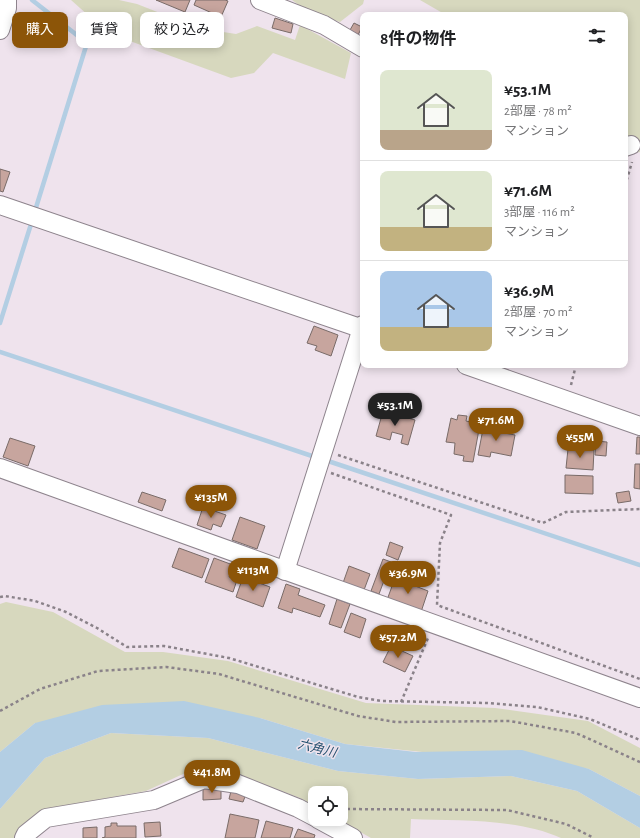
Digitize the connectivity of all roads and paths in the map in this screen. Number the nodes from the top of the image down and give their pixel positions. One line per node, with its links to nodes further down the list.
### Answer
1 (7, 0): 3 (street)
2 (260, 0): 4 (street)
3 (0, 30)
4 (360, 46)
5 (628, 146): 6 (path)
6 (628, 175)
7 (0, 205): 8 (street)
8 (360, 326)
9 (360, 333): 14 (street)
10 (474, 368): 12 (street)
11 (575, 368): 12 (path)
12 (566, 401): 13 (street)
13 (640, 426)
14 (323, 450): 16 (street); 17 (path)
15 (0, 468): 18 (street)
16 (317, 468): 18 (street); 21 (path)
17 (640, 509)
18 (285, 571): 20 (street)
19 (0, 597): 23 (path)
20 (434, 625): 22 (street); 23 (path)
21 (640, 679)
22 (640, 698)
23 (401, 702): 25 (path)
24 (0, 711): 26 (path)
25 (640, 740)
26 (640, 762)
27 (348, 808): 32 (path)
28 (308, 813): 30 (street)
29 (331, 826): 31 (street)
30 (24, 838)
31 (353, 838)
32 (594, 838)

